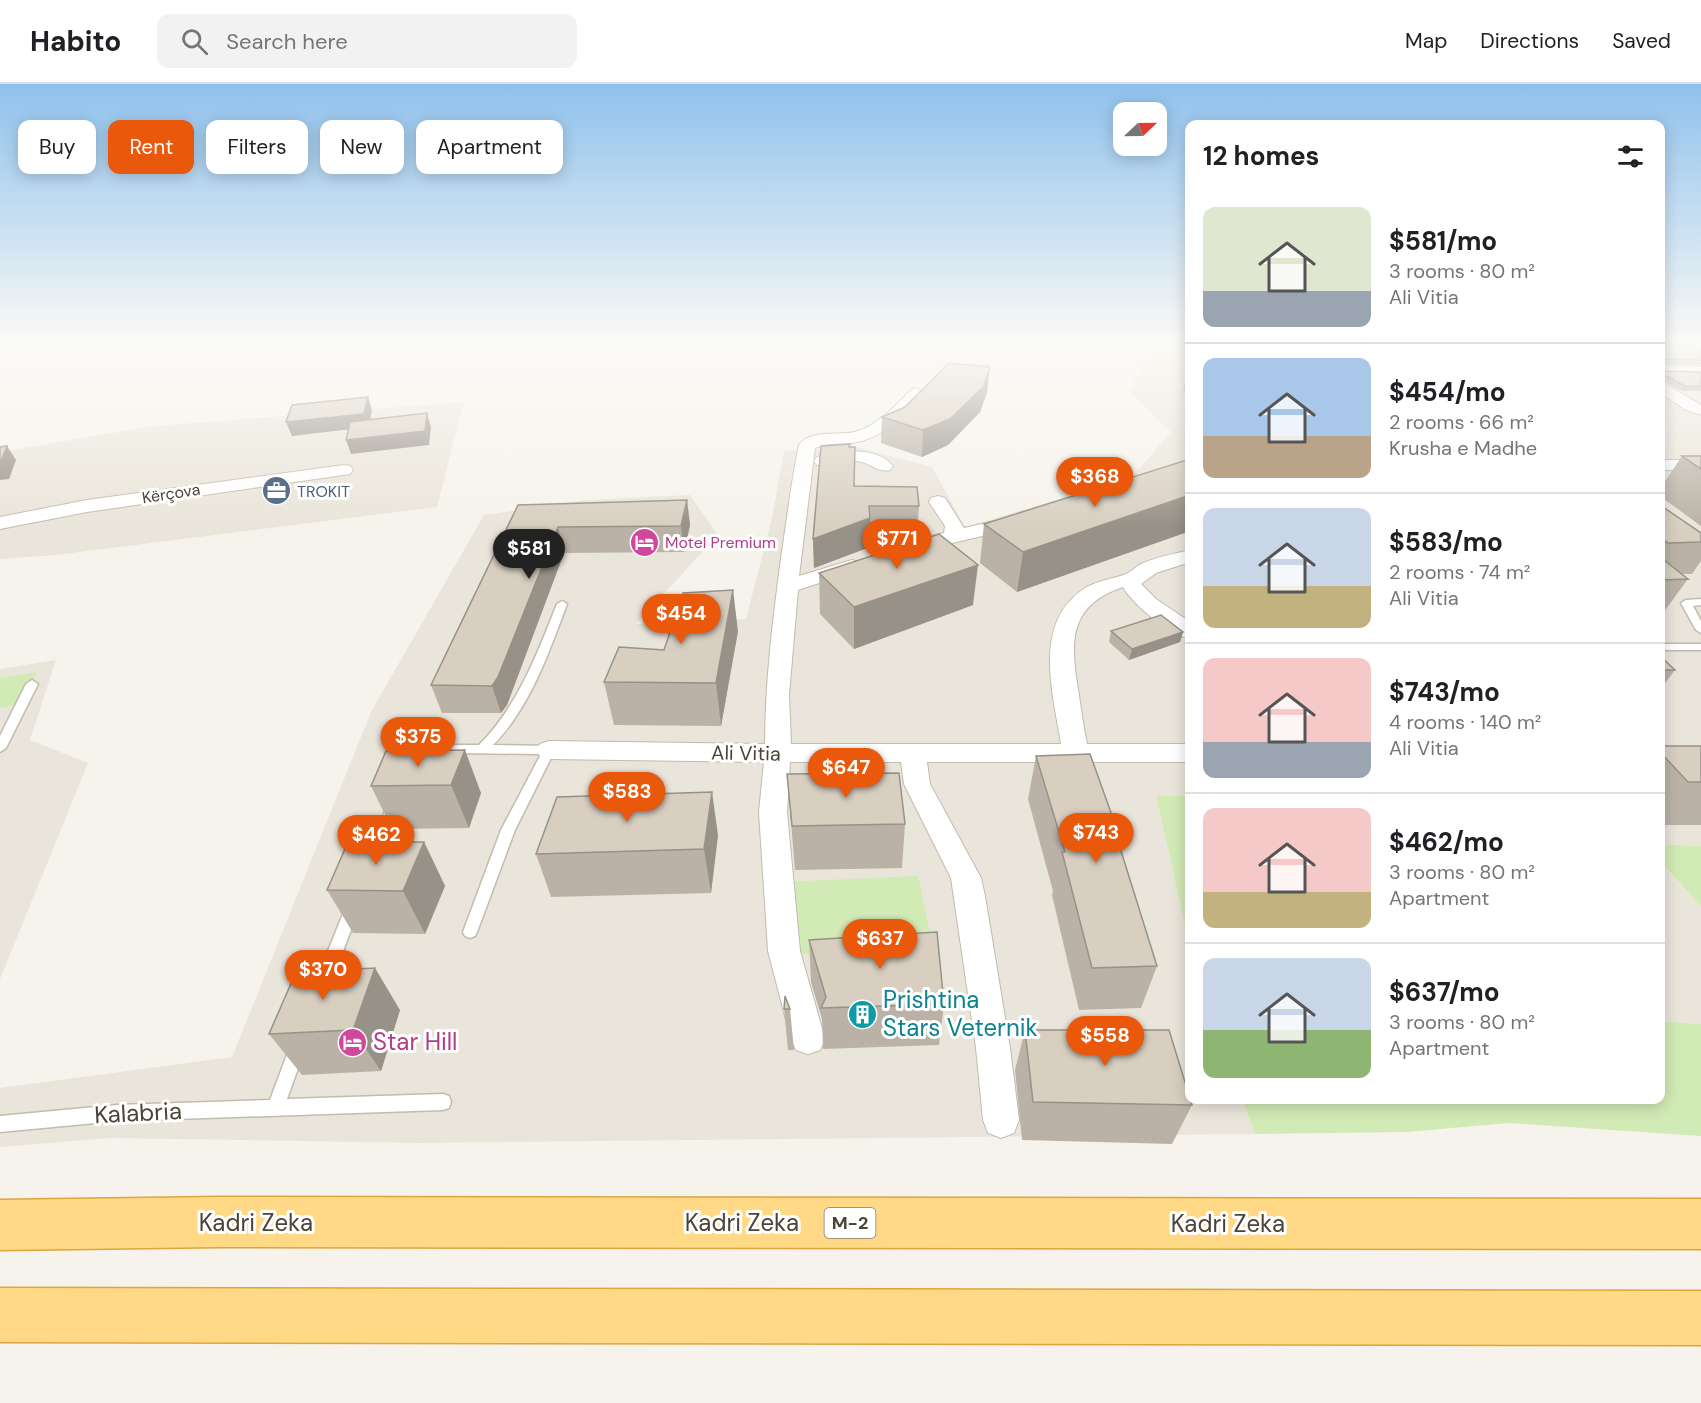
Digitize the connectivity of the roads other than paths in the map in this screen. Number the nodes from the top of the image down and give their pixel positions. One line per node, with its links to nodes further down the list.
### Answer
1 (905, 405): 5 (street)
2 (1665, 465): 3 (street)
3 (1701, 465)
4 (884, 466): 5 (street)
5 (802, 467): 15 (street)
6 (344, 470): 9 (street, Kërçova)
7 (938, 502): 10 (street)
8 (1037, 518): 10 (street)
9 (0, 523)
10 (953, 536): 11 (street)
11 (891, 553)
12 (1185, 558): 14 (street)
13 (870, 560): 15 (street)
14 (1134, 579): 18 (street); 30 (street)
15 (786, 587): 27 (street)
16 (1701, 602): 19 (lane)
17 (562, 604): 25 (lane)
18 (1185, 628)
19 (1701, 630)
20 (1665, 647): 21 (lane)
21 (1701, 647)
22 (32, 684): 23 (lane)
23 (3, 736): 24 (lane)
24 (0, 747)
25 (483, 748): 26 (lane, Ali Vitia); 31 (lane, Ali Vitia)
26 (549, 750): 27 (street, Ali Vitia); 35 (lane)
27 (778, 753): 29 (street, Ali Vitia); 38 (street)
28 (1185, 753): 30 (street, Ali Vitia)
29 (913, 754): 30 (street, Ali Vitia); 41 (street)
30 (1076, 754)
31 (415, 763)
32 (399, 789): 33 (lane)
33 (365, 876)
34 (357, 897): 36 (lane)
35 (470, 932)
36 (318, 994)
37 (301, 1038): 40 (lane)
38 (808, 1039)
39 (443, 1102): 40 (lane, Kalabria)
40 (276, 1107): 42 (lane, Kalabria)
41 (1001, 1120)
42 (0, 1124)
43 (1701, 1224): 44 (highway, Kadri Zeka / M-2)
44 (0, 1225)
45 (0, 1316): 46 (highway)
46 (1701, 1317)

